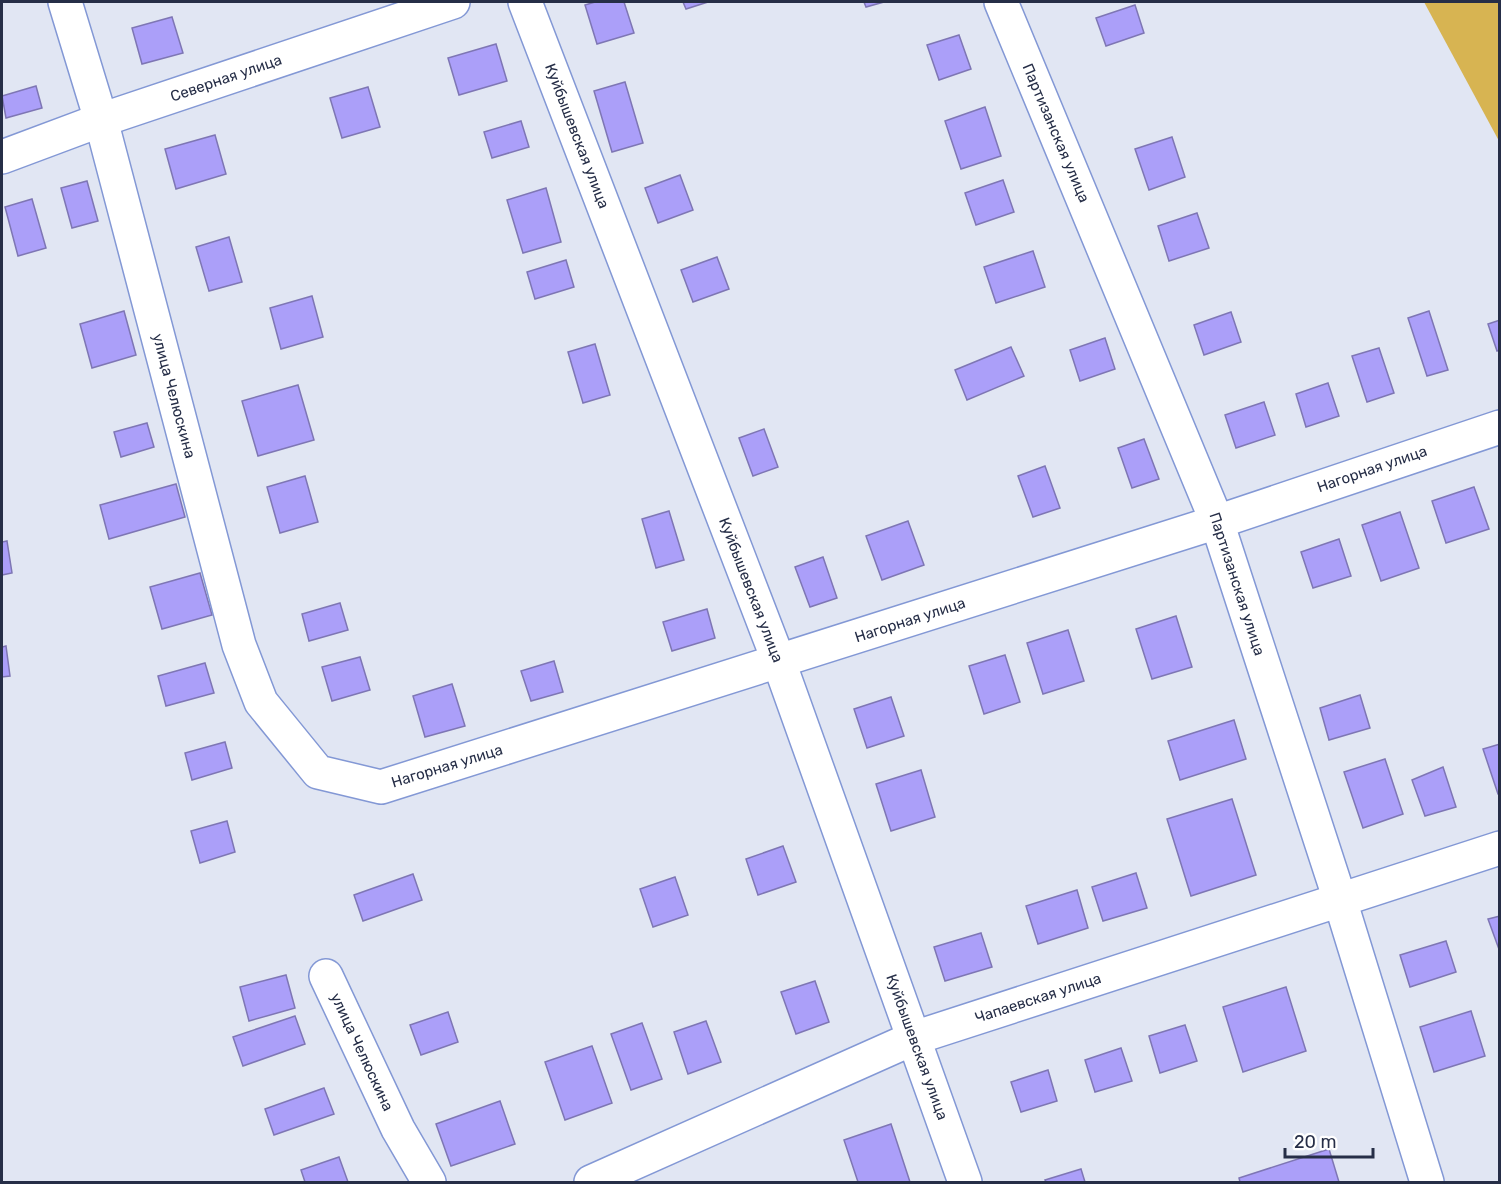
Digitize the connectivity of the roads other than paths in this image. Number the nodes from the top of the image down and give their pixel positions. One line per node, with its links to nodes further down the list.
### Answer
1 (65, 2): 5 (street, улица Челюскина)
2 (453, 2): 5 (street, Северная улица)
3 (525, 2): 9 (street, Куйбышевская улица)
4 (1001, 2): 8 (street, Партизанская улица)
5 (101, 120): 6 (street, Северная улица); 10 (street, улица Челюскина)
6 (2, 157)
7 (1500, 427): 8 (street, Нагорная улица)
8 (1217, 522): 9 (street, Нагорная улица); 12 (street, Партизанская улица)
9 (779, 662): 10 (street, Нагорная улица); 14 (street, Куйбышевская улица)
10 (318, 772)
11 (1500, 848): 12 (street, Чапаевская улица)
12 (1340, 900): 14 (street, Чапаевская улица); 18 (street, Партизанская улица)
13 (326, 976): 15 (street, улица Челюскина)
14 (914, 1038): 16 (street, Чапаевская улица); 17 (street, Куйбышевская улица)
15 (429, 1182)
16 (591, 1182)
17 (965, 1182)
18 (1427, 1182)

